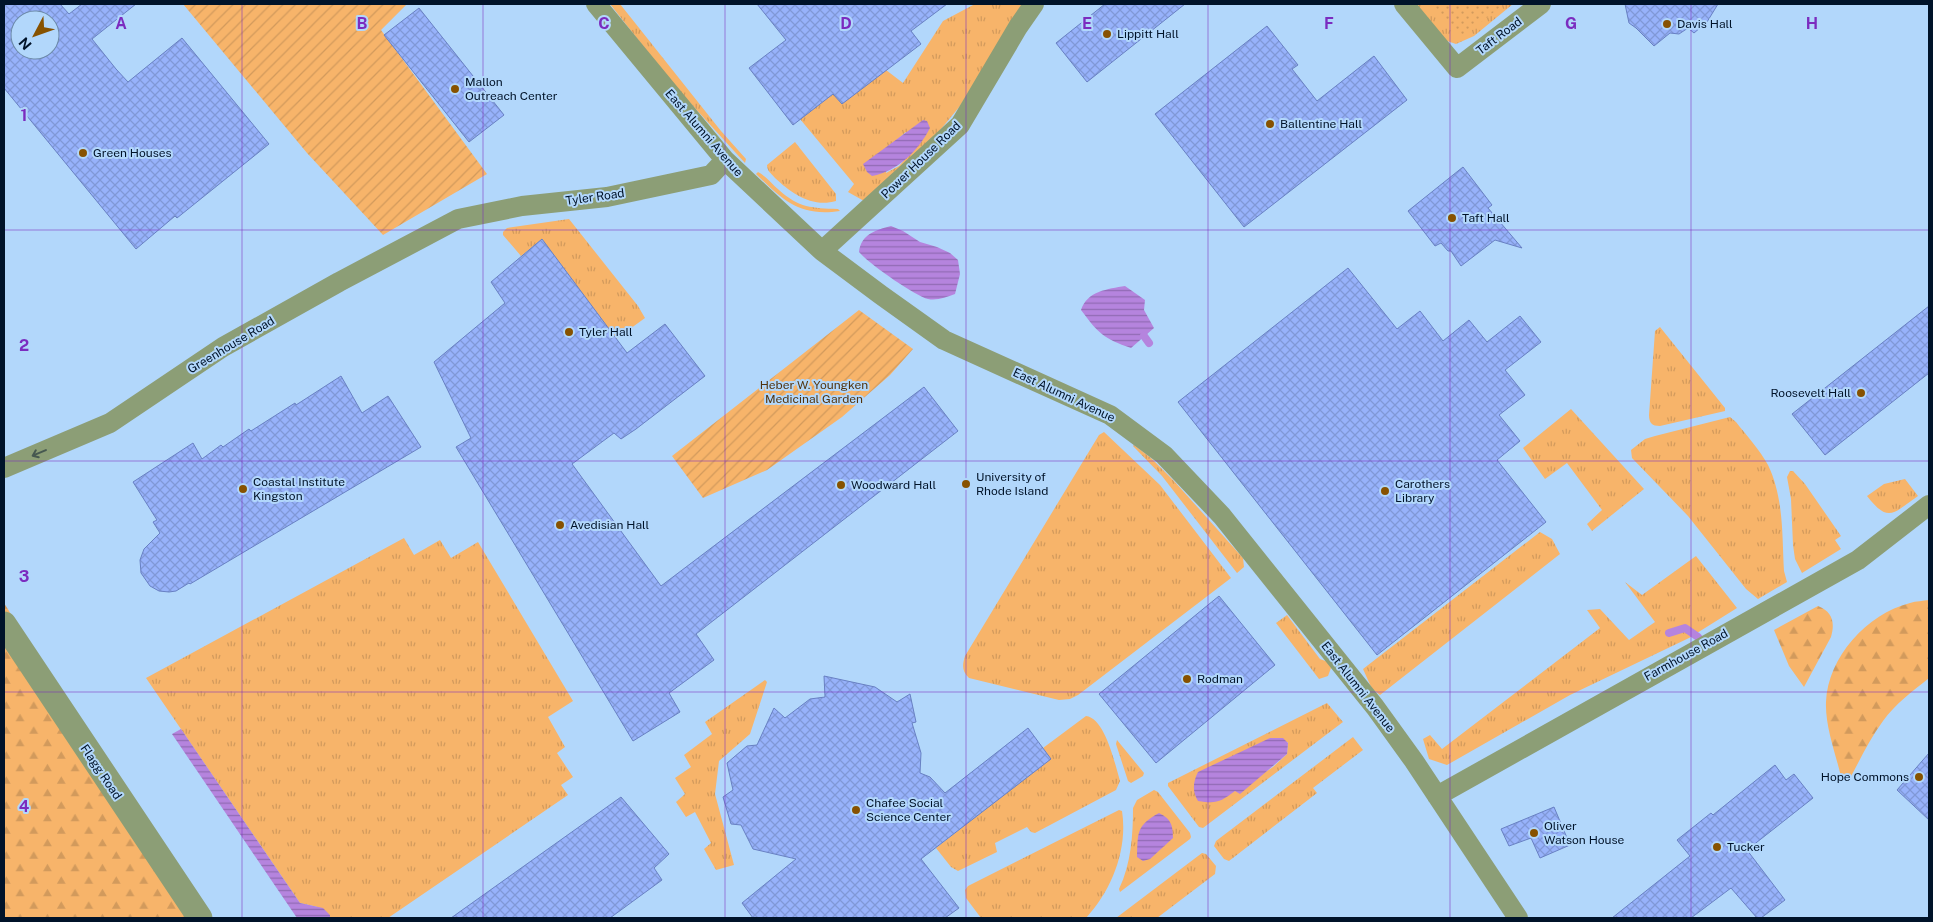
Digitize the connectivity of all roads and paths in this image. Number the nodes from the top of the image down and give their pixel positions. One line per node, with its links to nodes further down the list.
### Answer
1 (596, 4): 5 (street, East Alumni Avenue)
2 (1034, 4): 7 (street, Power House Road)
3 (1404, 4): 4 (street, Taft Road)
4 (1541, 4)
5 (725, 160): 6 (street, Tyler Road); 7 (street, East Alumni Avenue)
6 (458, 219): 8 (street, Greenhouse Road, one-way to 8)
7 (822, 251): 11 (street, East Alumni Avenue)
8 (4, 468)
9 (1929, 505): 11 (street, Farmhouse Road)
10 (4, 624): 12 (street, Flagg Road)
11 (1437, 796): 13 (street, East Alumni Avenue)
12 (200, 918)
13 (1518, 918)

